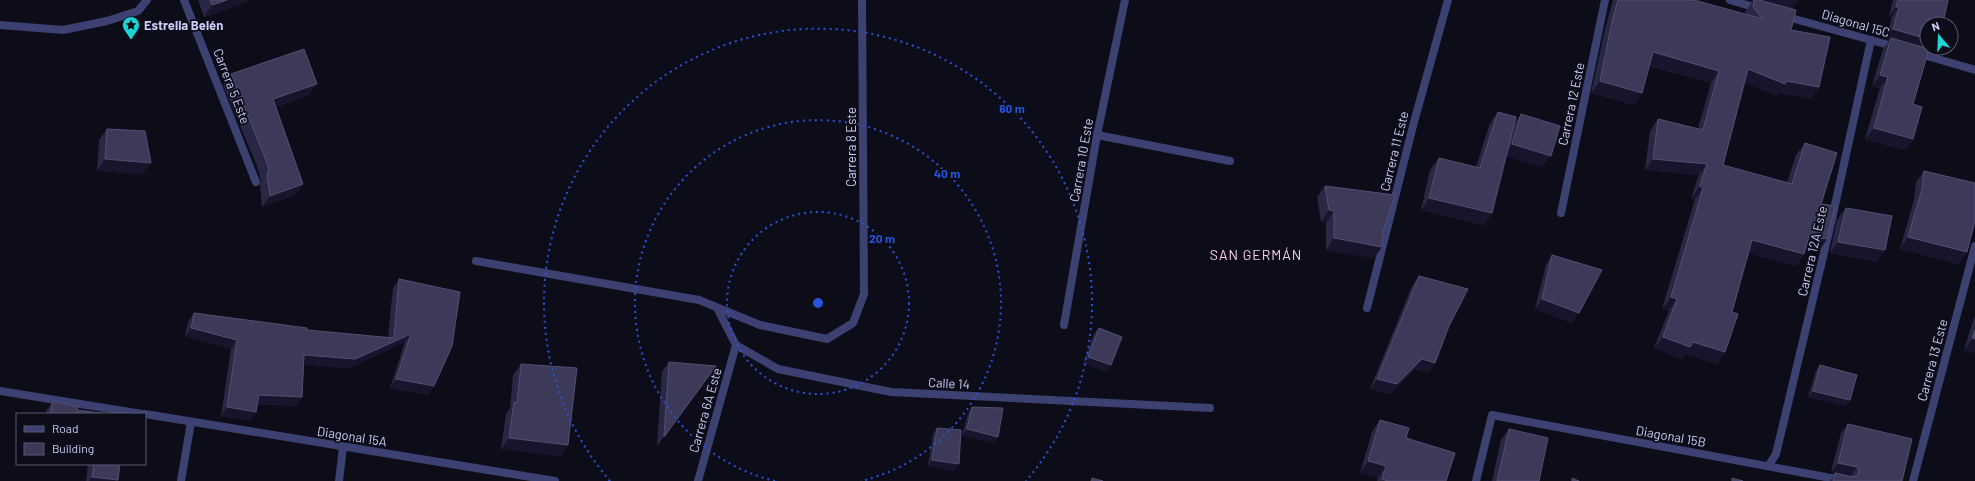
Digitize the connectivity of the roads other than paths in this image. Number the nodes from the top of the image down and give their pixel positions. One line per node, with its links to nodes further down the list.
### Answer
1 (147, 0): 8 (street)
2 (184, 0): 13 (street, Carrera 5 Este)
3 (862, 0): 17 (street, Carrera 8 Este)
4 (1125, 0): 11 (street, Carrera 10 Este)
5 (1448, 0): 18 (street, Carrera 11 Este)
6 (1605, 0): 14 (street, Carrera 12 Este)
7 (1730, 0): 9 (street, Diagonal 15C)
8 (0, 25)
9 (1871, 40): 10 (street, Diagonal 15C); 27 (street, Carrera 12A Este)
10 (1975, 70)
11 (1097, 135): 12 (street); 19 (street, Carrera 10 Este)
12 (1230, 161)
13 (256, 182)
14 (1561, 213)
15 (1975, 246): 35 (street, Carrera 13 Este)
16 (476, 261): 17 (street)
17 (717, 308): 20 (street)
18 (1367, 308)
19 (1064, 325)
20 (736, 345): 22 (street, Calle 14); 32 (street, Carrera 6A Este)
21 (0, 391): 23 (street, Diagonal 15A)
22 (1210, 408)
23 (138, 413)
24 (146, 414): 25 (street, Diagonal 15A)
25 (191, 422): 26 (street, Diagonal 15A); 29 (street)
26 (344, 447): 28 (street, Diagonal 15A); 30 (street)
27 (1769, 466): 33 (street, Diagonal 15B); 34 (street, Diagonal 15B)
28 (509, 477): 31 (street, Diagonal 15A)
29 (182, 481)
30 (339, 481)
31 (555, 481)
32 (698, 481)
33 (1476, 481)
34 (1846, 481)
35 (1913, 481)

